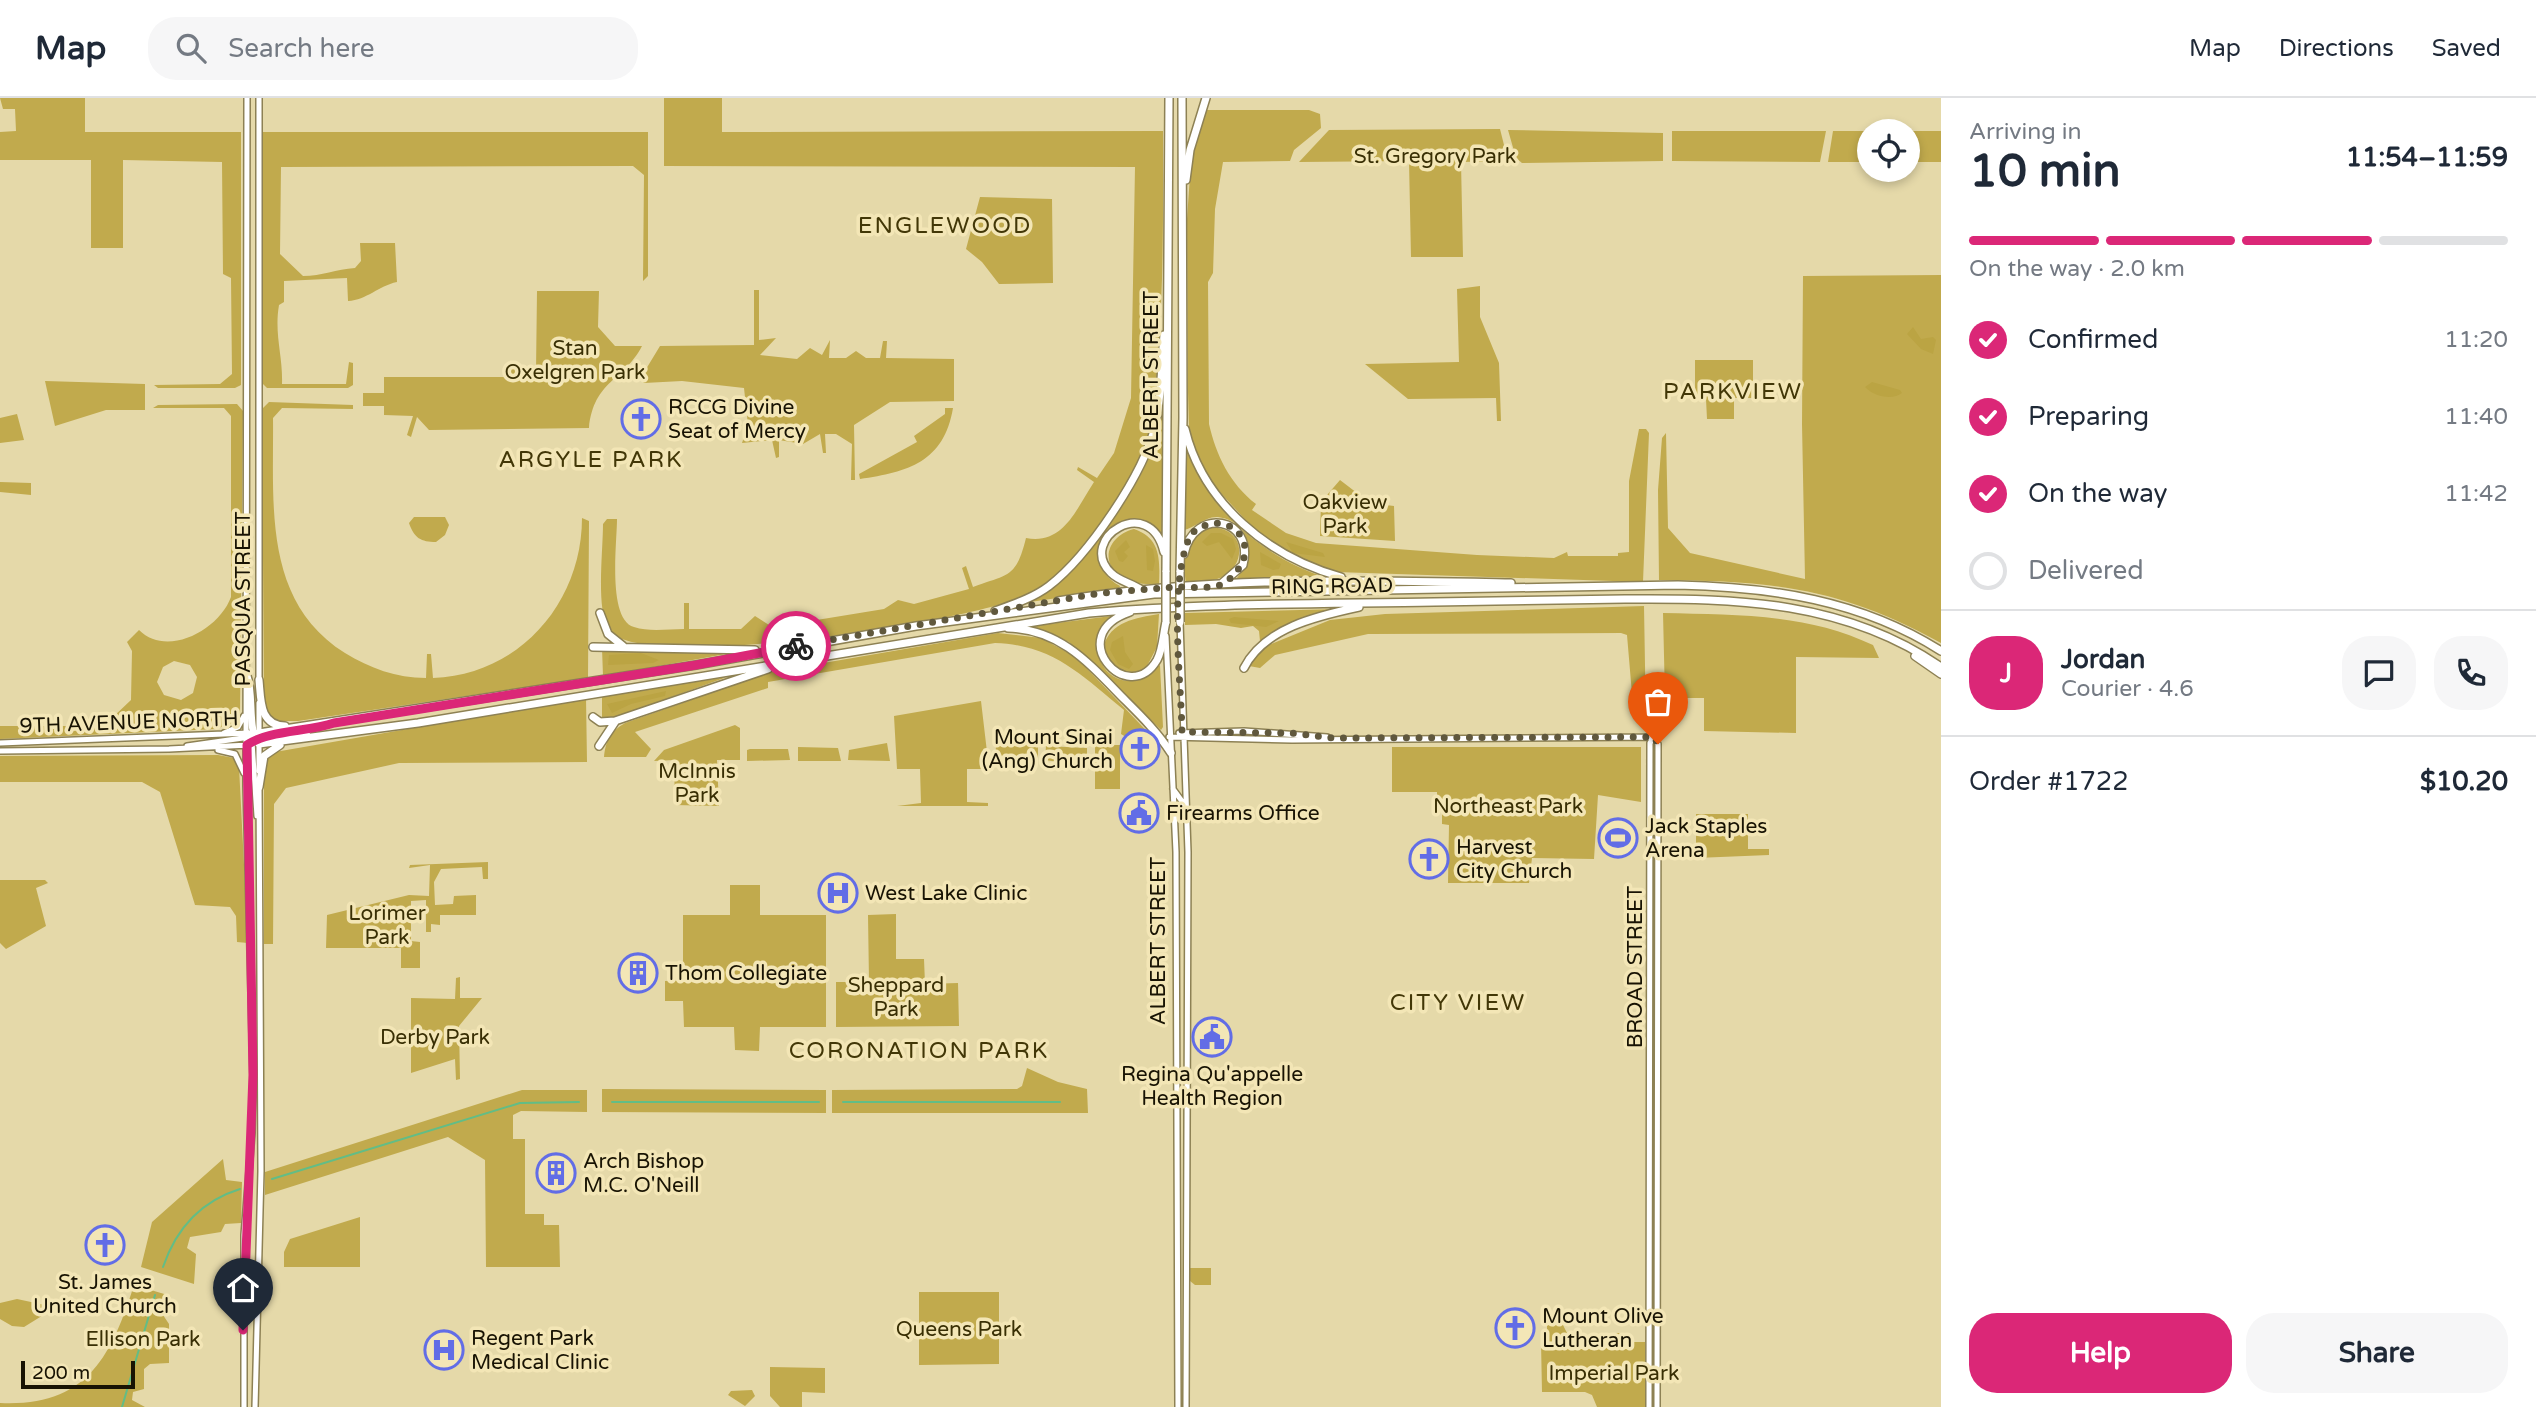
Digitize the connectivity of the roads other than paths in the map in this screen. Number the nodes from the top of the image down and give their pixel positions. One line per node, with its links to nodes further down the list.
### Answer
1 (247, 98): 6 (main road, PASQUA STREET)
2 (258, 98): 7 (main road, PASQUA STREET)
3 (1169, 98): 9 (highway, ALBERT STREET)
4 (1182, 98): 8 (highway, ALBERT STREET)
5 (1206, 98): 8 (highway)
6 (247, 111): 7 (main road); 33 (main road, PASQUA STREET)
7 (259, 146): 34 (main road, PASQUA STREET)
8 (1182, 209): 10 (highway, ALBERT STREET)
9 (1169, 293): 11 (highway, ALBERT STREET); 20 (highway)
10 (1183, 418): 12 (highway, ALBERT STREET); 13 (highway)
11 (1166, 572): 16 (highway); 21 (highway, ALBERT STREET, bridge)
12 (1180, 572): 14 (highway); 22 (highway, ALBERT STREET, bridge)
13 (1348, 579): 14 (highway); 15 (highway)
14 (1220, 585): 16 (highway)
15 (1636, 587): 20 (highway, RING ROAD); 28 (highway, RING ROAD)
16 (1141, 589): 20 (highway)
17 (1374, 603): 18 (highway, RING ROAD); 24 (highway, RING ROAD); 31 (highway)
18 (1159, 607): 21 (highway); 23 (highway, RING ROAD)
19 (600, 613): 25 (highway)
20 (982, 616): 27 (highway, RING ROAD)
21 (1166, 622): 42 (main road, ALBERT STREET)
22 (1180, 622): 41 (main road, ALBERT STREET)
23 (990, 628): 29 (highway, RING ROAD); 39 (highway)
24 (1883, 634): 30 (highway, RING ROAD); 32 (highway)
25 (624, 646): 26 (highway); 27 (highway)
26 (593, 647)
27 (777, 649): 38 (highway, RING ROAD)
28 (1941, 651)
29 (795, 660): 37 (highway); 47 (highway, RING ROAD)
30 (1941, 667)
31 (1244, 668)
32 (1941, 674)
33 (247, 676): 35 (main road, PASQUA STREET); 45 (highway)
34 (259, 680): 38 (highway); 45 (main road, PASQUA STREET)
35 (246, 702): 40 (main road); 45 (main road, PASQUA STREET)
36 (593, 718): 37 (highway)
37 (615, 721): 49 (highway)
38 (334, 723): 45 (highway, RING ROAD)
39 (1156, 731): 42 (highway); 54 (highway)
40 (214, 736): 45 (main road, 9TH AVENUE NORTH); 48 (main road, 9TH AVENUE NORTH)
41 (1182, 736): 42 (main road); 44 (main road); 46 (main road); 53 (main road, ALBERT STREET)
42 (1170, 737): 54 (main road, ALBERT STREET)
43 (1654, 737): 44 (main road); 64 (main road, BROAD STREET); 65 (main road, BROAD STREET)
44 (1333, 738): 46 (main road)
45 (253, 739): 47 (highway, RING ROAD); 50 (main road, 9TH AVENUE NORTH); 51 (main road); 55 (main road, PASQUA STREET); 56 (main road, PASQUA STREET); 59 (main road)
46 (1192, 739): 53 (main road)
47 (297, 740): 56 (highway)
48 (0, 743)
49 (599, 746)
50 (201, 748): 51 (main road, 9TH AVENUE NORTH); 55 (main road)
51 (169, 750): 52 (main road, 9TH AVENUE NORTH)
52 (0, 751)
53 (1183, 752): 58 (main road, ALBERT STREET)
54 (1171, 753): 57 (main road, ALBERT STREET)
55 (246, 786): 60 (main road, PASQUA STREET)
56 (259, 787): 59 (main road, PASQUA STREET)
57 (1173, 789): 58 (main road); 62 (main road, ALBERT STREET)
58 (1186, 807): 63 (main road, ALBERT STREET)
59 (259, 824): 61 (main road, PASQUA STREET)
60 (244, 1407)
61 (255, 1407)
62 (1178, 1407)
63 (1186, 1407)
64 (1649, 1407)
65 (1657, 1407)

